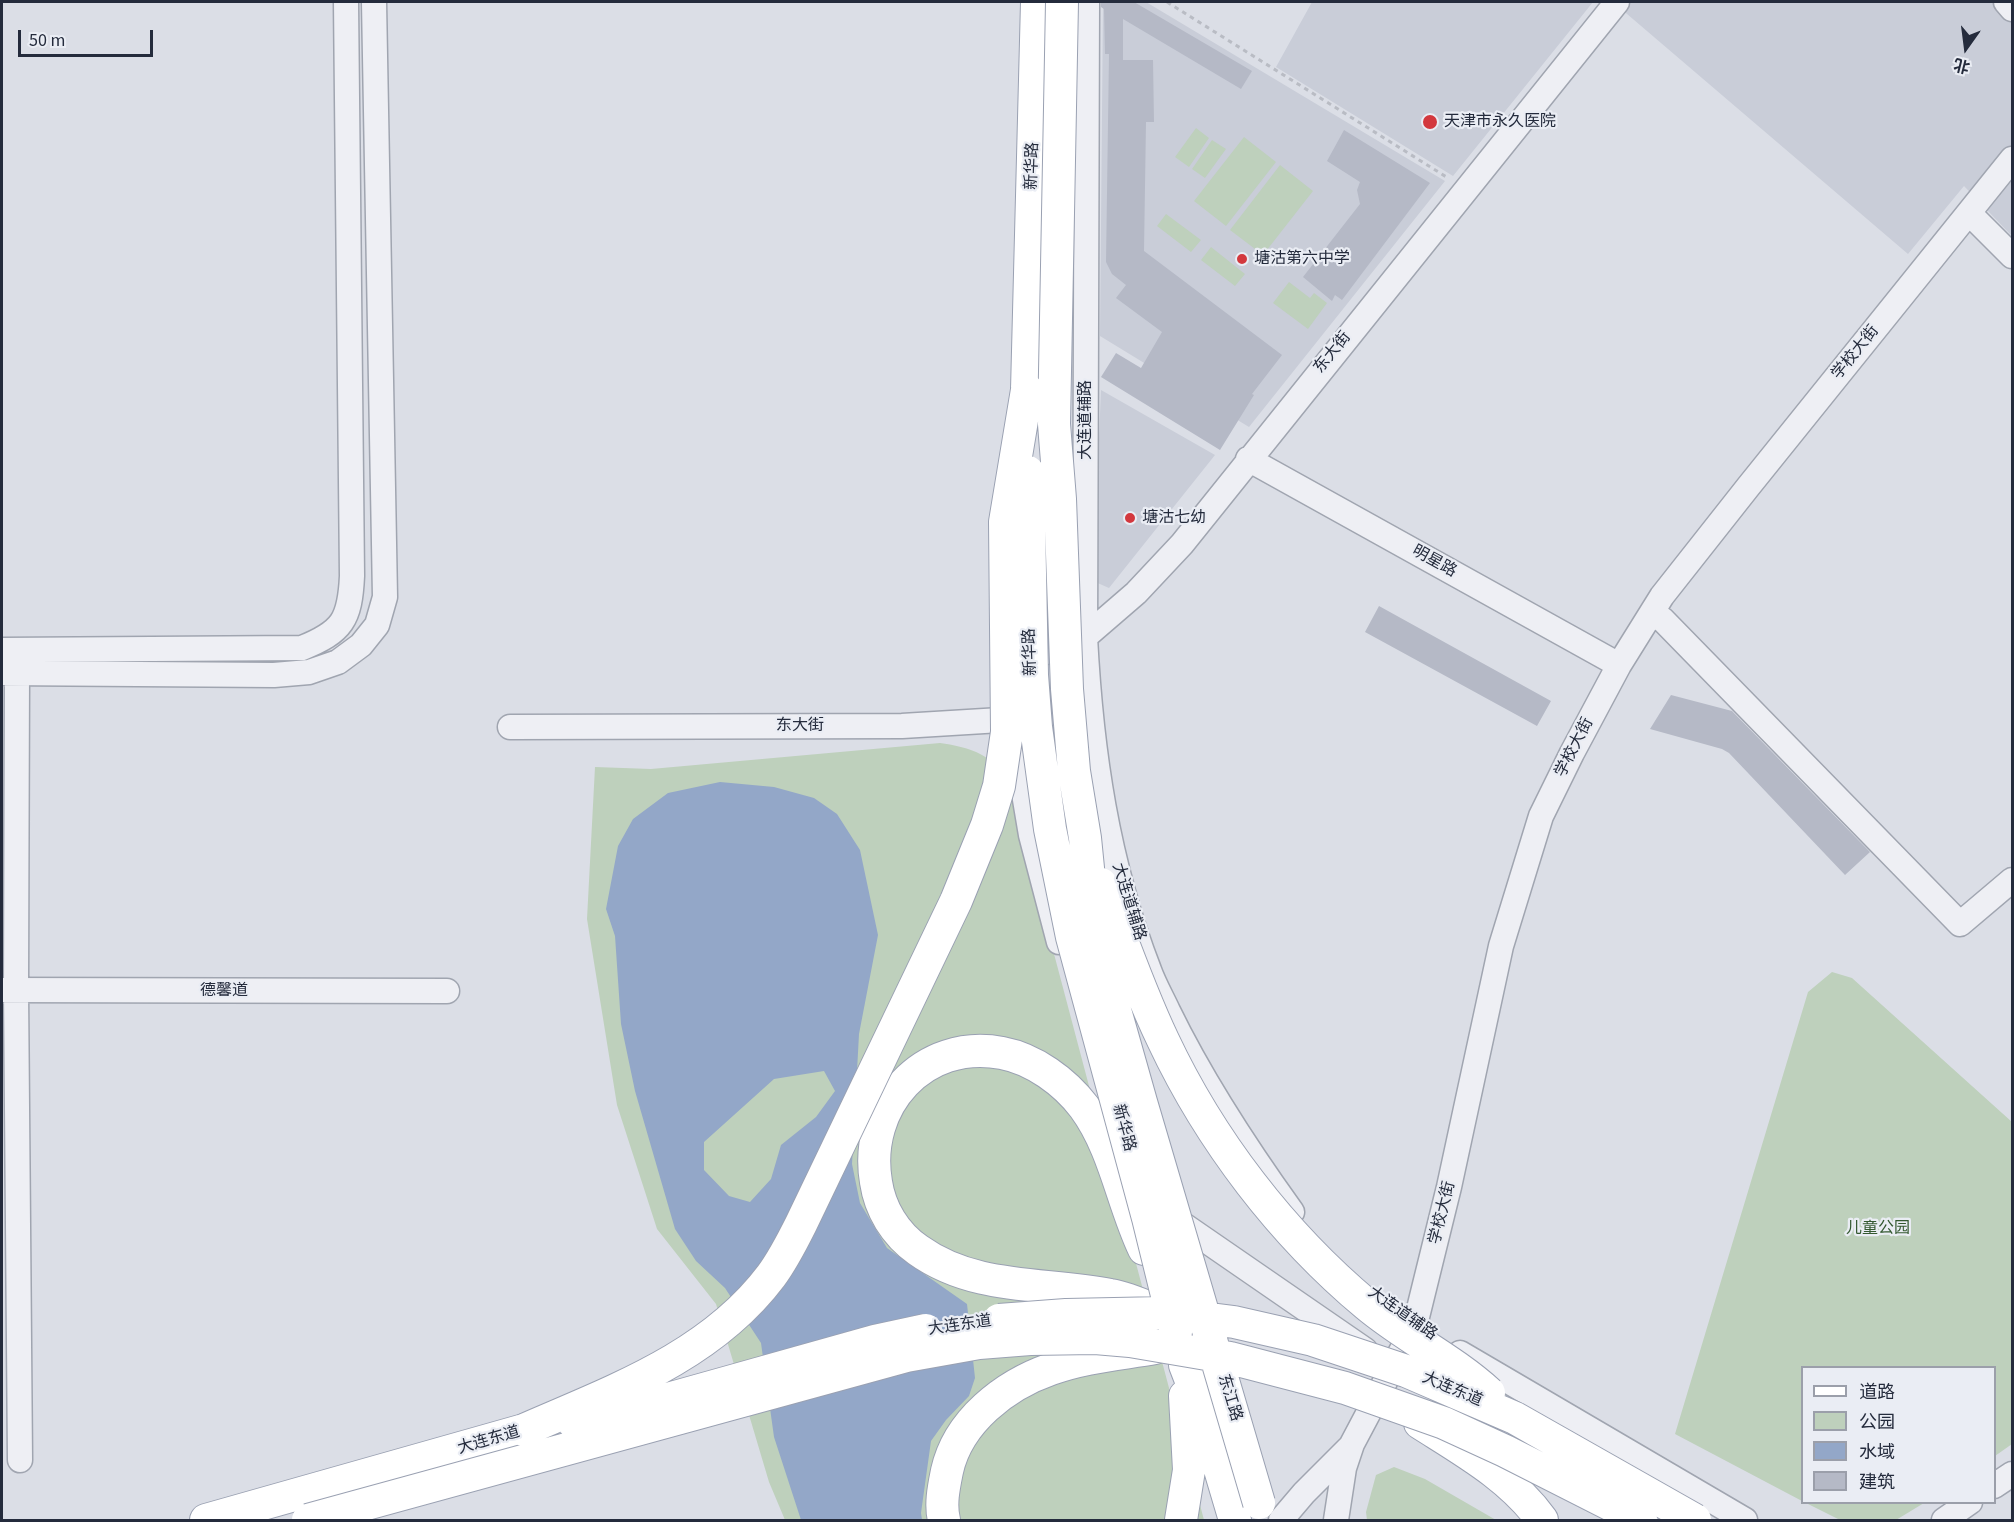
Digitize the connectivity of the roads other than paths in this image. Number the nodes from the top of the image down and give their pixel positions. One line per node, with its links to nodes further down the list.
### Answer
1 (345, 2): 17 (street)
2 (374, 2): 20 (street)
3 (1022, 2): 18 (street)
4 (1037, 2): 13 (main road, 新华路)
5 (1062, 2): 24 (main road, 新华路, bridge)
6 (1087, 2): 16 (street, 大连道辅路)
7 (1617, 2): 14 (street, 东大街)
8 (2006, 2): 9 (street)
9 (2013, 9)
10 (2013, 159): 11 (street, 学校大街)
11 (1969, 213): 12 (street); 15 (street, 学校大街)
12 (2013, 256)
13 (1027, 390): 28 (main road, 新华路, bridge); 34 (main road, bridge)
14 (1248, 459): 16 (street, 东大街); 19 (street, 明星路)
15 (1650, 616): 19 (street, 学校大街); 25 (street)
16 (1085, 637): 18 (street, 东大街); 21 (street, 大连道辅路)
17 (2, 651)
18 (1017, 663): 22 (street)
19 (1619, 665): 29 (street, 学校大街)
20 (9, 674): 26 (street)
21 (1089, 706): 22 (street, 东大街); 29 (street, 大连道辅路)
22 (1017, 719): 23 (street, 东大街); 31 (street)
23 (510, 727)
24 (1084, 838): 28 (main road, 新华路, bridge); 33 (main road, bridge)
25 (2013, 880)
26 (9, 990): 27 (street, 德馨道); 36 (street)
27 (447, 991)
28 (1173, 1293): 28 (main road, bridge); 30 (main road, 东江路, bridge); 33 (main road, 大连东道, bridge); 34 (main road, 大连东道, bridge); 40 (main road, 东江路, bridge)
29 (1415, 1325): 31 (street, 学校大街); 50 (street, 大连道辅路)
30 (1175, 1356): 32 (main road, 大连东道, bridge); 40 (main road, 东江路); 42 (main road, 大连东道, bridge); 43 (main road); 44 (main road)
31 (1393, 1369): 35 (street, 学校大街); 47 (street)
32 (1389, 1403): 46 (main road, bridge); 48 (main road, 大连东道, bridge)
33 (1515, 1418): 49 (main road, 大连东道, bridge)
34 (524, 1430): 41 (main road, 大连东道)
35 (1352, 1444): 40 (street); 45 (street)
36 (20, 1460)
37 (2013, 1474): 38 (street)
38 (1996, 1485)
39 (1969, 1504): 51 (street)
40 (1262, 1517)
41 (206, 1521)
42 (308, 1521)
43 (944, 1521)
44 (1181, 1521)
45 (1336, 1521)
46 (1542, 1521)
47 (1625, 1521)
48 (1641, 1521)
49 (1695, 1521)
50 (1745, 1521)
51 (1944, 1521)

